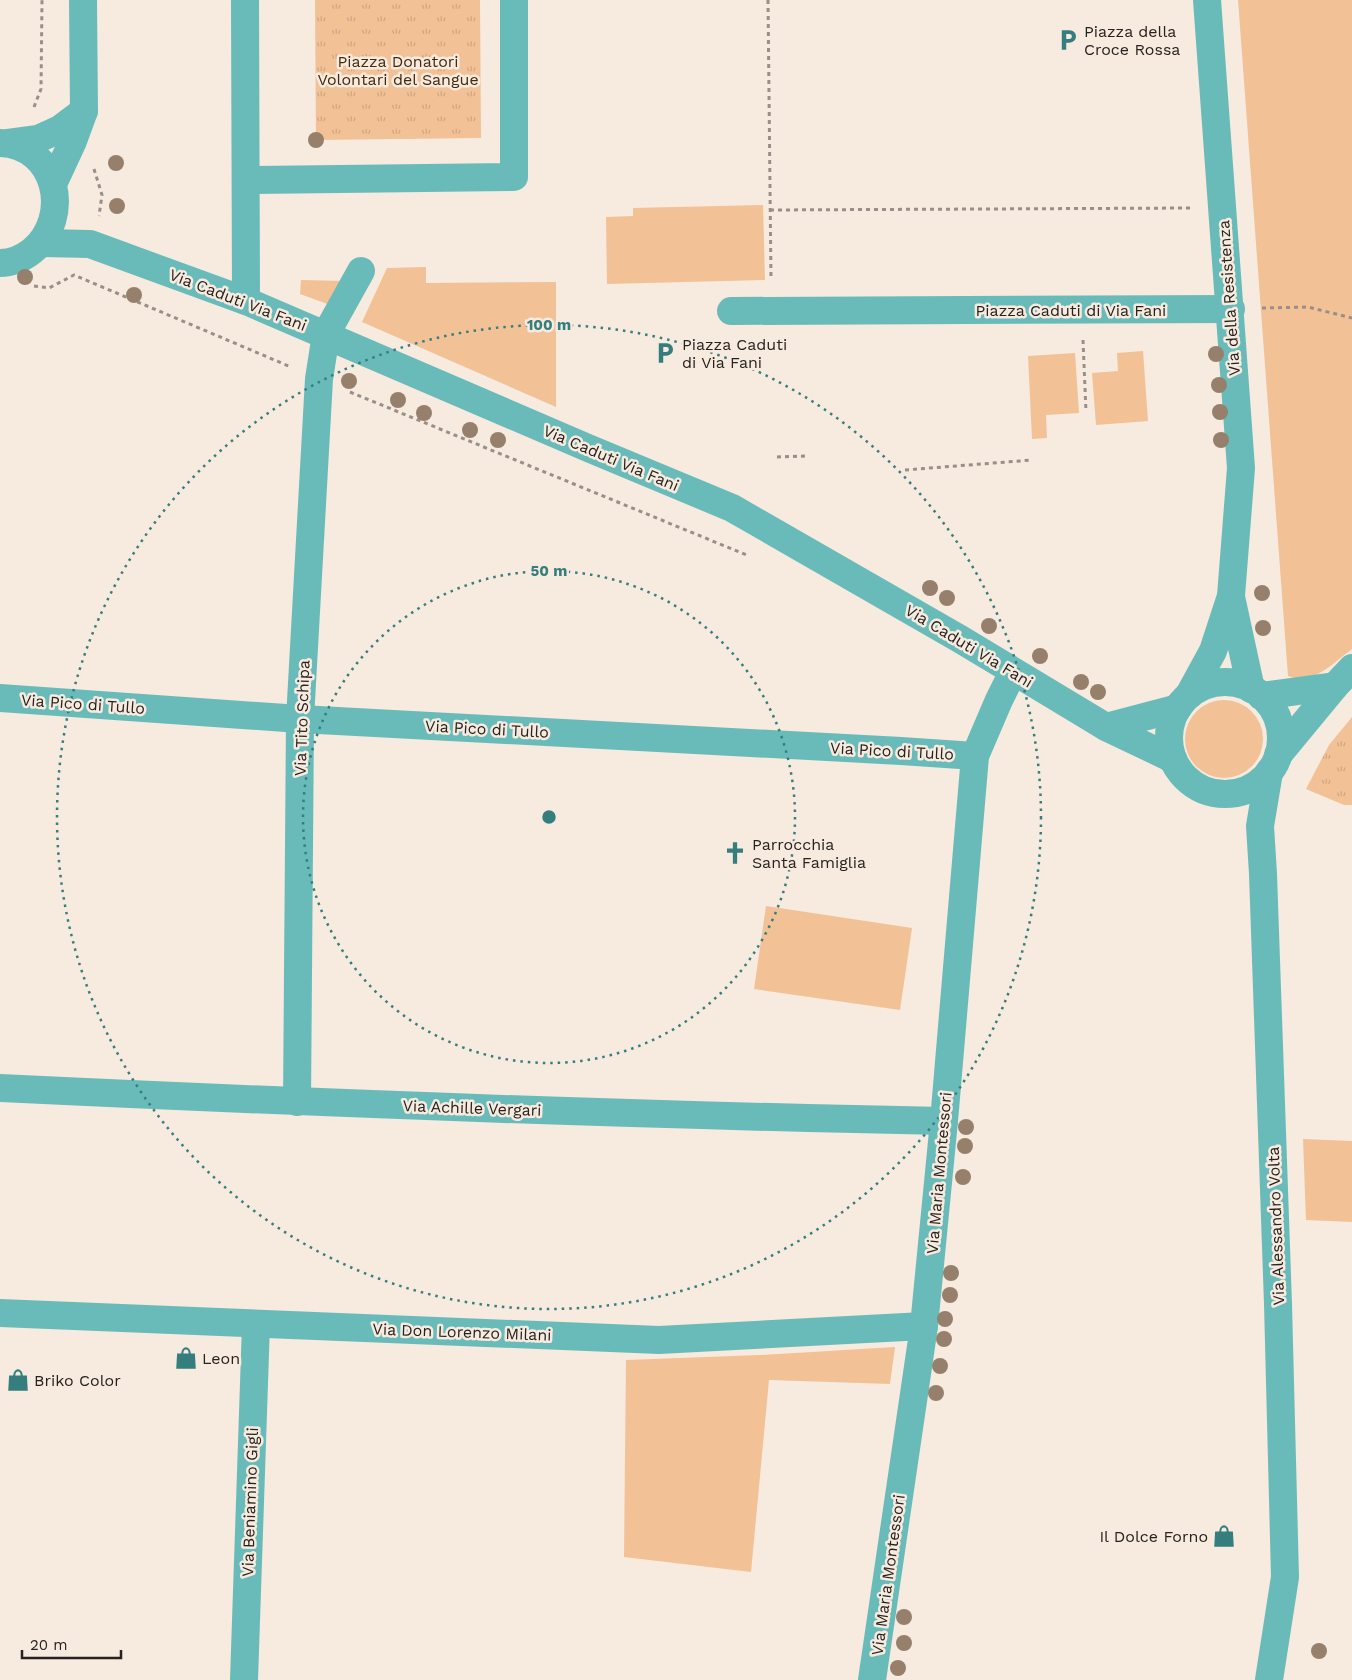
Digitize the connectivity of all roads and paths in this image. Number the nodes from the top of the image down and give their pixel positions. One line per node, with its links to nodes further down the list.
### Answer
1 (42, 0): 8 (path)
2 (83, 0): 7 (street)
3 (244, 0): 11 (street)
4 (514, 0): 11 (street)
5 (768, 0): 14 (path)
6 (1207, 0): 13 (street, Via della Resistenza)
7 (84, 111): 9 (street); 12 (street)
8 (32, 113)
9 (4, 143): 12 (street, Via Caduti Via Fani)
10 (93, 166): 15 (path)
11 (246, 180): 20 (street)
12 (55, 194): 15 (street, Via Caduti Via Fani); 16 (street)
13 (1223, 208): 14 (path); 21 (street, Via della Resistenza)
14 (770, 210): 22 (path)
15 (94, 234): 16 (street, Via Caduti Via Fani); 20 (street, Via Caduti Via Fani)
16 (42, 243): 17 (street)
17 (0, 264)
18 (361, 270): 26 (street, Via Tito Schipa)
19 (74, 275): 27 (path)
20 (246, 301): 26 (street, Via Caduti Via Fani)
21 (1231, 309): 23 (street, Piazza Caduti di Via Fani); 25 (path); 34 (street, Via della Resistenza)
22 (772, 310): 23 (street, Piazza Caduti di Via Fani); 24 (street, Piazza Caduti di Via Fani)
23 (1082, 310): 28 (path)
24 (731, 311)
25 (1352, 318)
26 (326, 334): 27 (street, Via Tito Schipa); 35 (street, Via Caduti Via Fani)
27 (319, 379): 33 (path); 40 (street, Via Tito Schipa)
28 (1086, 412)
29 (806, 456): 30 (path)
30 (777, 457)
31 (1032, 460): 32 (path)
32 (905, 470)
33 (750, 556)
34 (1230, 596): 37 (street, Via della Resistenza); 39 (street, Via della Resistenza)
35 (1013, 672): 41 (street, Via Caduti Via Fani); 42 (street, Via Maria Montessori)
36 (1344, 677): 37 (street); 44 (street)
37 (1256, 692): 39 (street); 44 (street)
38 (0, 698): 40 (street, Via Pico di Tullo)
39 (1184, 702): 41 (street); 43 (street)
40 (300, 719): 42 (street, Via Pico di Tullo); 46 (street, Via Tito Schipa)
41 (1106, 727): 43 (street, Via Caduti Via Fani)
42 (975, 756): 47 (street, Via Maria Montessori)
43 (1173, 759): 44 (street)
44 (1273, 764): 53 (street, Via Alessandro Volta)
45 (0, 1088): 46 (street, Via Achille Vergari)
46 (297, 1102): 47 (street, Via Achille Vergari)
47 (944, 1121): 50 (street, Via Maria Montessori)
48 (0, 1313): 49 (street, Via Don Lorenzo Milani)
49 (256, 1324): 50 (street, Via Don Lorenzo Milani); 51 (street, Via Beniamino Gigli)
50 (924, 1326): 52 (street, Via Maria Montessori)
51 (244, 1680)
52 (872, 1680)
53 (1269, 1680)

